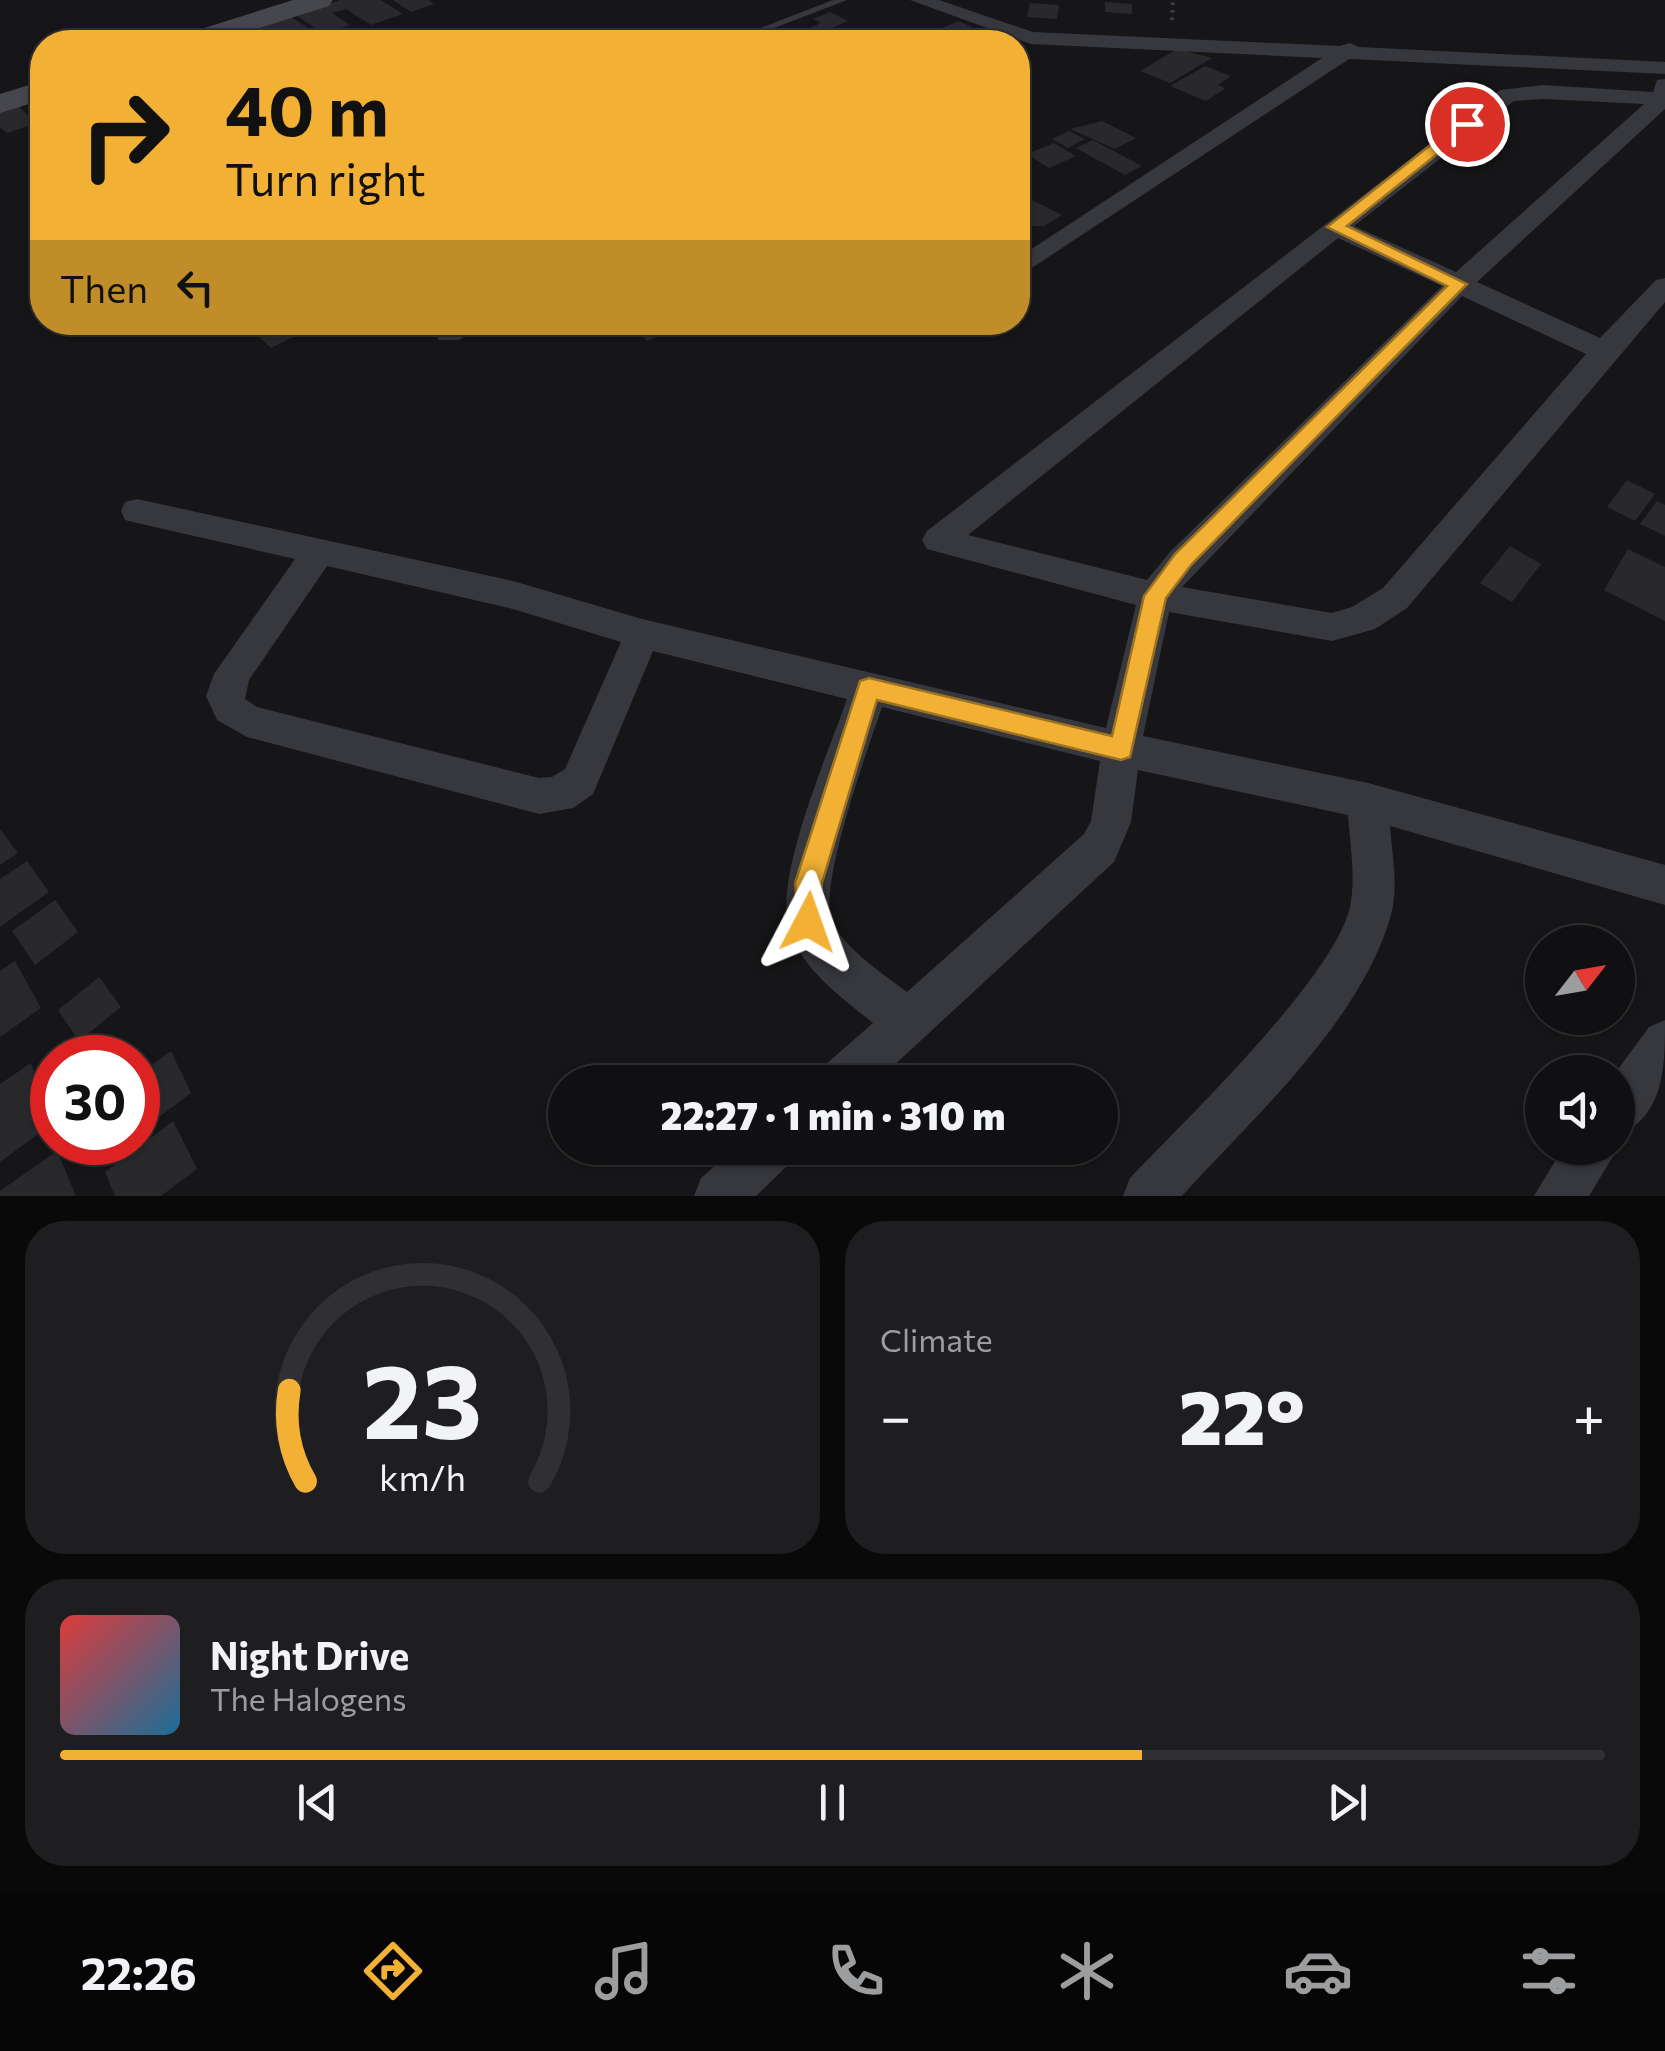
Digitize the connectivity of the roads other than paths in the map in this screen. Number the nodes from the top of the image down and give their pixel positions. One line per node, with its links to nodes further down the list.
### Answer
1 (320, 0): 4 (street)
2 (842, 0): 5 (lane)
3 (920, 0): 6 (street)
4 (226, 30)
5 (762, 30)
6 (994, 30)
7 (1030, 42): 8 (street)
8 (1350, 49): 9 (street); 14 (street)
9 (1665, 68)
10 (30, 94): 12 (street)
11 (1664, 94): 13 (street); 15 (street)
12 (0, 104)
13 (1336, 227): 15 (street); 20 (street)
14 (1030, 262)
15 (1459, 284): 17 (street); 20 (street)
16 (1665, 286): 17 (street)
17 (1604, 351): 20 (street)
18 (136, 511): 19 (street)
19 (320, 551): 21 (street); 21 (street)
20 (1155, 596): 23 (street)
21 (642, 634): 22 (street)
22 (869, 688): 23 (street); 26 (street)
23 (1121, 749): 24 (street); 26 (street)
24 (1368, 801): 25 (street); 33 (street)
25 (1665, 884)
26 (908, 1023): 28 (street)
27 (1665, 1043): 29 (street)
28 (861, 1065)
29 (1635, 1087)
30 (753, 1165): 32 (street)
31 (1581, 1165): 34 (street)
32 (718, 1196)
33 (1148, 1196)
34 (1560, 1196)

